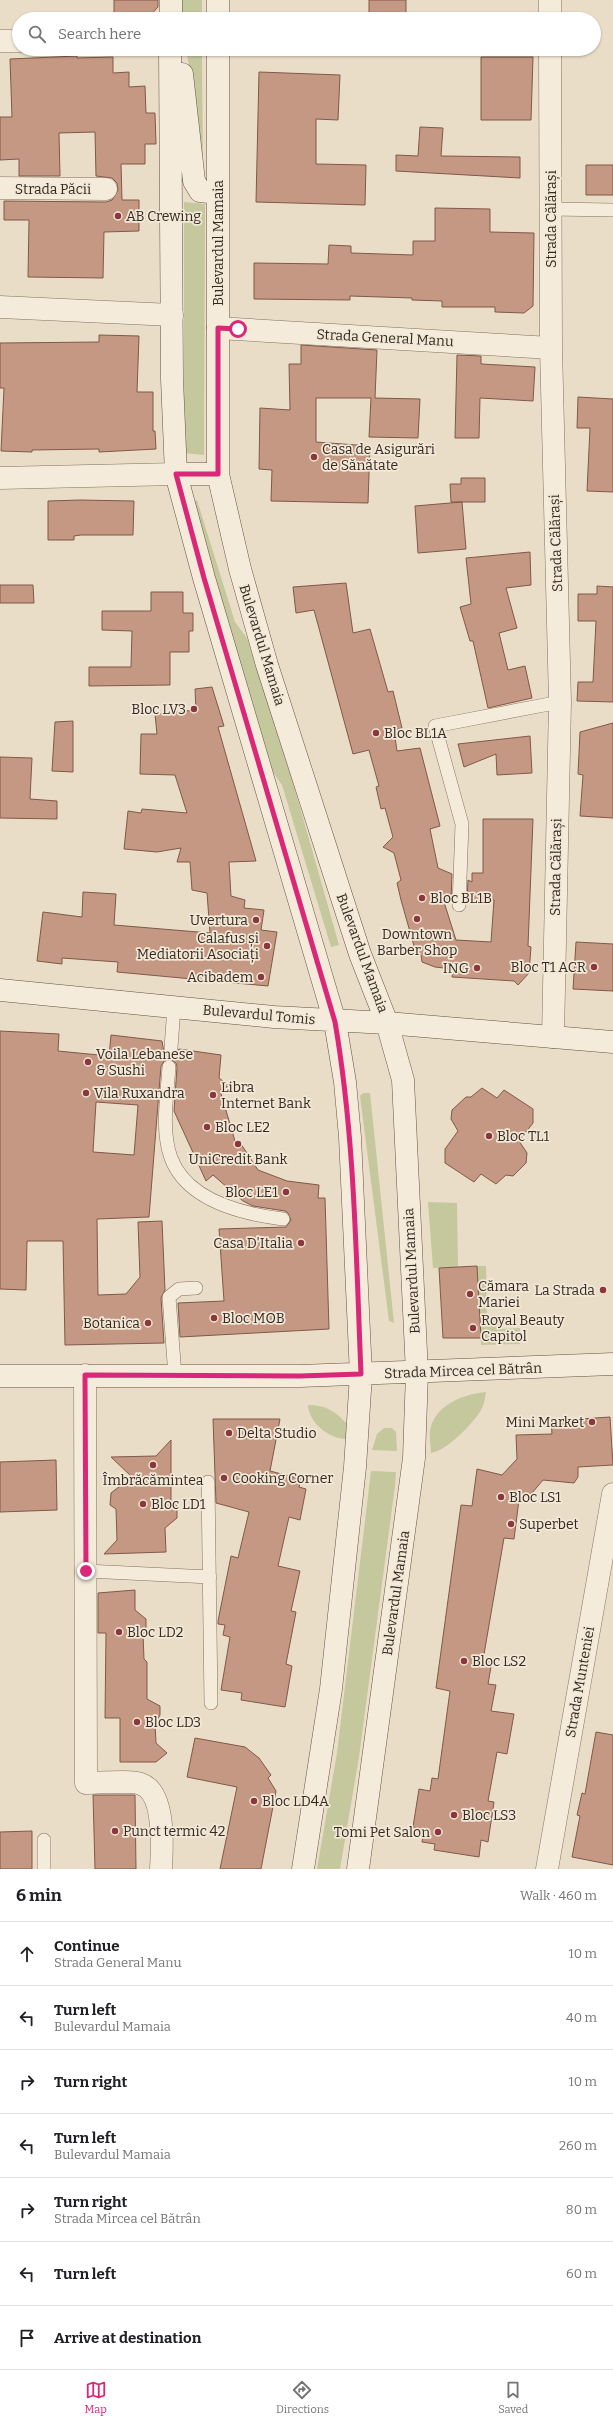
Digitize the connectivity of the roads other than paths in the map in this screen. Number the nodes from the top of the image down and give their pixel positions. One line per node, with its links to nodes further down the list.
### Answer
1 (171, 0): 4 (main road)
2 (218, 0): 5 (main road)
3 (550, 0): 6 (main road)
4 (171, 12)
5 (218, 12)
6 (550, 12)
7 (0, 41): 8 (main road)
8 (12, 41)
9 (170, 56): 19 (main road)
10 (179, 56): 15 (main road)
11 (218, 56): 15 (main road, Bulevardul Mamaia)
12 (550, 56): 16 (main road, Strada Călărași)
13 (0, 188): 14 (main road, Strada Păcii)
14 (106, 189)
15 (218, 193): 20 (main road, Bulevardul Mamaia)
16 (551, 210): 17 (lane); 21 (main road, Strada Călărași)
17 (613, 210)
18 (0, 307): 19 (main road)
19 (172, 315): 22 (main road)
20 (218, 328): 21 (main road, Strada General Manu); 23 (main road, Bulevardul Mamaia)
21 (551, 348): 25 (main road, Strada Călărași)
22 (176, 474): 23 (main road); 24 (main road); 29 (main road)
23 (218, 474): 30 (main road, Bulevardul Mamaia)
24 (0, 478)
25 (560, 702): 26 (lane); 31 (main road, Strada Călărași)
26 (459, 905)
27 (0, 990): 28 (main road, Bulevardul Tomis)
28 (174, 1007): 29 (main road, Bulevardul Tomis); 33 (lane)
29 (335, 1022): 30 (main road, Bulevardul Tomis); 39 (main road)
30 (387, 1023): 31 (main road, Bulevardul Tomis); 38 (main road, Bulevardul Mamaia)
31 (553, 1037): 32 (main road, Bulevardul Tomis)
32 (613, 1042)
33 (171, 1048)
34 (169, 1067): 35 (lane)
35 (283, 1218)
36 (196, 1288): 42 (lane)
37 (613, 1364): 38 (main road, Strada Mircea cel Bătrân)
38 (417, 1373): 39 (main road, Strada Mircea cel Bătrân); 52 (main road, Bulevardul Mamaia)
39 (361, 1374): 42 (main road, Strada Mircea cel Bătrân); 51 (main road)
40 (85, 1375): 41 (main road, Strada Mircea cel Bătrân); 42 (main road, Strada Mircea cel Bătrân); 45 (main road)
41 (0, 1376)
42 (175, 1376)
43 (208, 1482): 46 (lane)
44 (613, 1494): 53 (main road, Strada Munteniei)
45 (86, 1571): 46 (lane); 50 (main road)
46 (210, 1577): 47 (lane)
47 (211, 1703)
48 (44, 1840): 49 (lane)
49 (44, 1869)
50 (161, 1869)
51 (303, 1869)
52 (358, 1869)
53 (547, 1869)

